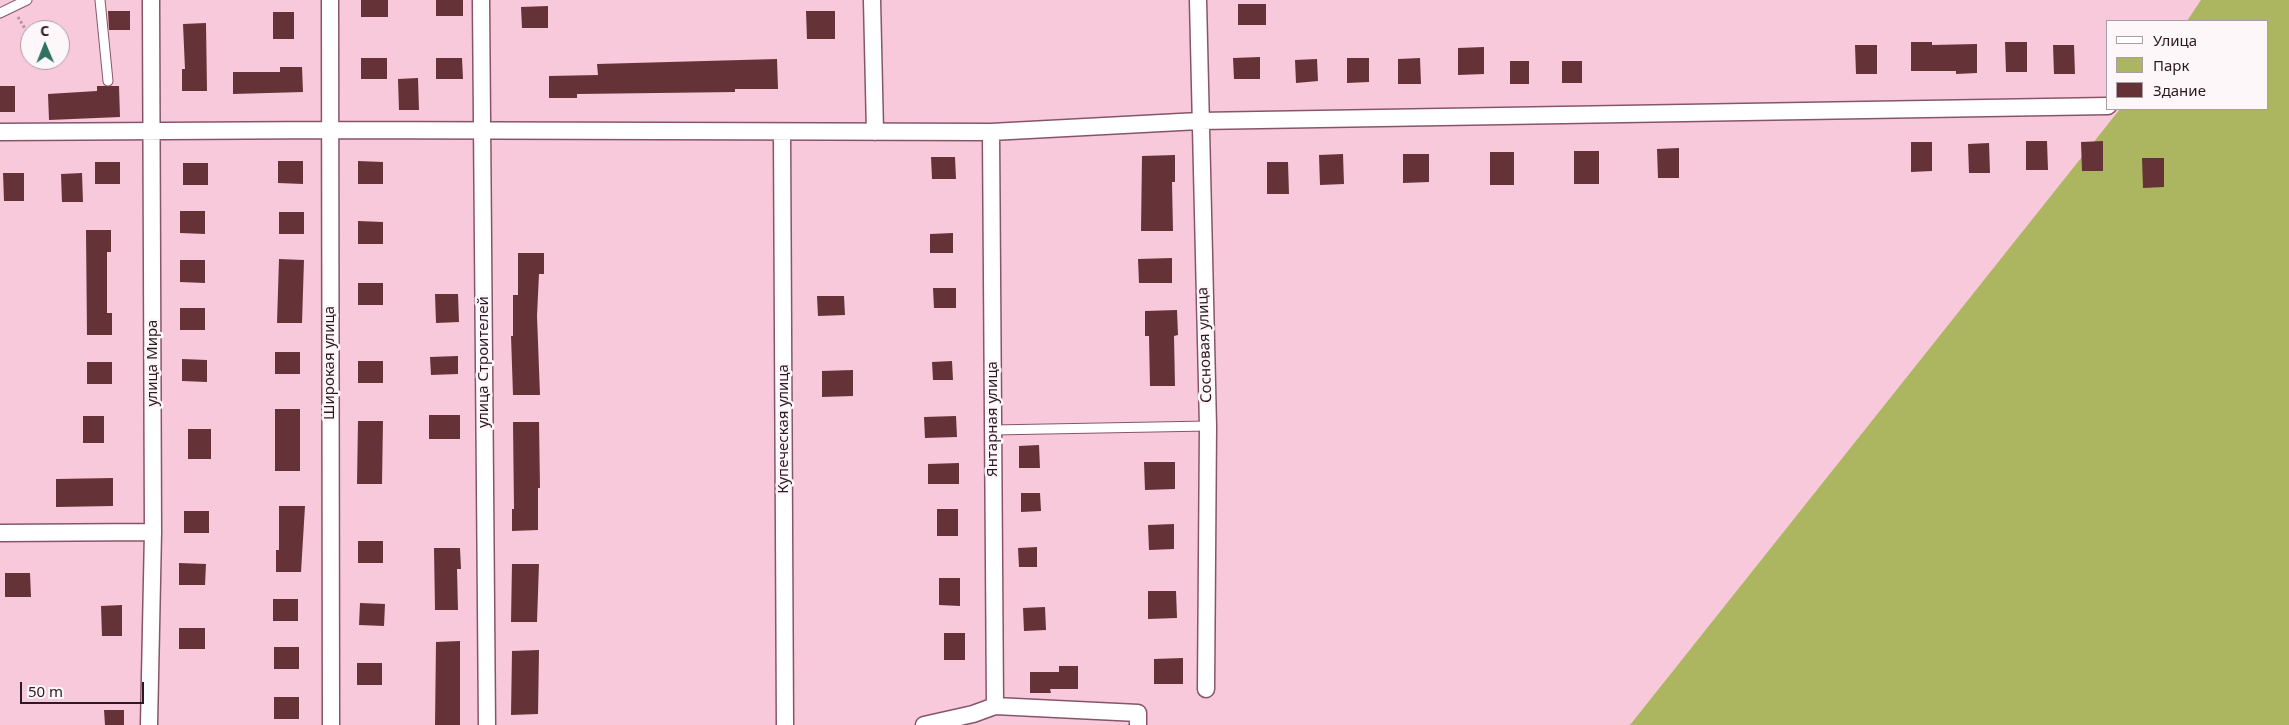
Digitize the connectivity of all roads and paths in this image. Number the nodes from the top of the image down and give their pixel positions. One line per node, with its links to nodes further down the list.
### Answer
1 (27, 0): 8 (lane)
2 (100, 0): 9 (lane)
3 (151, 0): 13 (street, улица Мира)
4 (330, 0): 12 (street, Широкая улица)
5 (481, 0): 15 (street, улица Строителей)
6 (872, 0): 16 (street)
7 (1198, 0): 11 (street, Сосновая улица)
8 (0, 13)
9 (108, 81)
10 (2106, 106): 11 (street)
11 (1200, 121): 17 (street); 19 (street, Сосновая улица)
12 (329, 130): 13 (street); 15 (street); 27 (street, Широкая улица)
13 (152, 131): 14 (street); 21 (street, улица Мира)
14 (0, 132)
15 (482, 132): 18 (street); 28 (street, улица Строителей)
16 (875, 132): 17 (street); 18 (street)
17 (991, 132): 20 (street, Янтарная улица)
18 (782, 133): 29 (street, Купеческая улица)
19 (1208, 426): 20 (lane); 23 (street, Сосновая улица)
20 (993, 430): 24 (street, Янтарная улица)
21 (153, 532): 22 (street); 26 (street, улица Мира)
22 (0, 533)
23 (1206, 690)
24 (995, 706): 25 (street); 31 (street)
25 (973, 719): 30 (street)
26 (148, 725)
27 (331, 725)
28 (487, 725)
29 (786, 725)
30 (924, 725)
31 (1138, 725)

